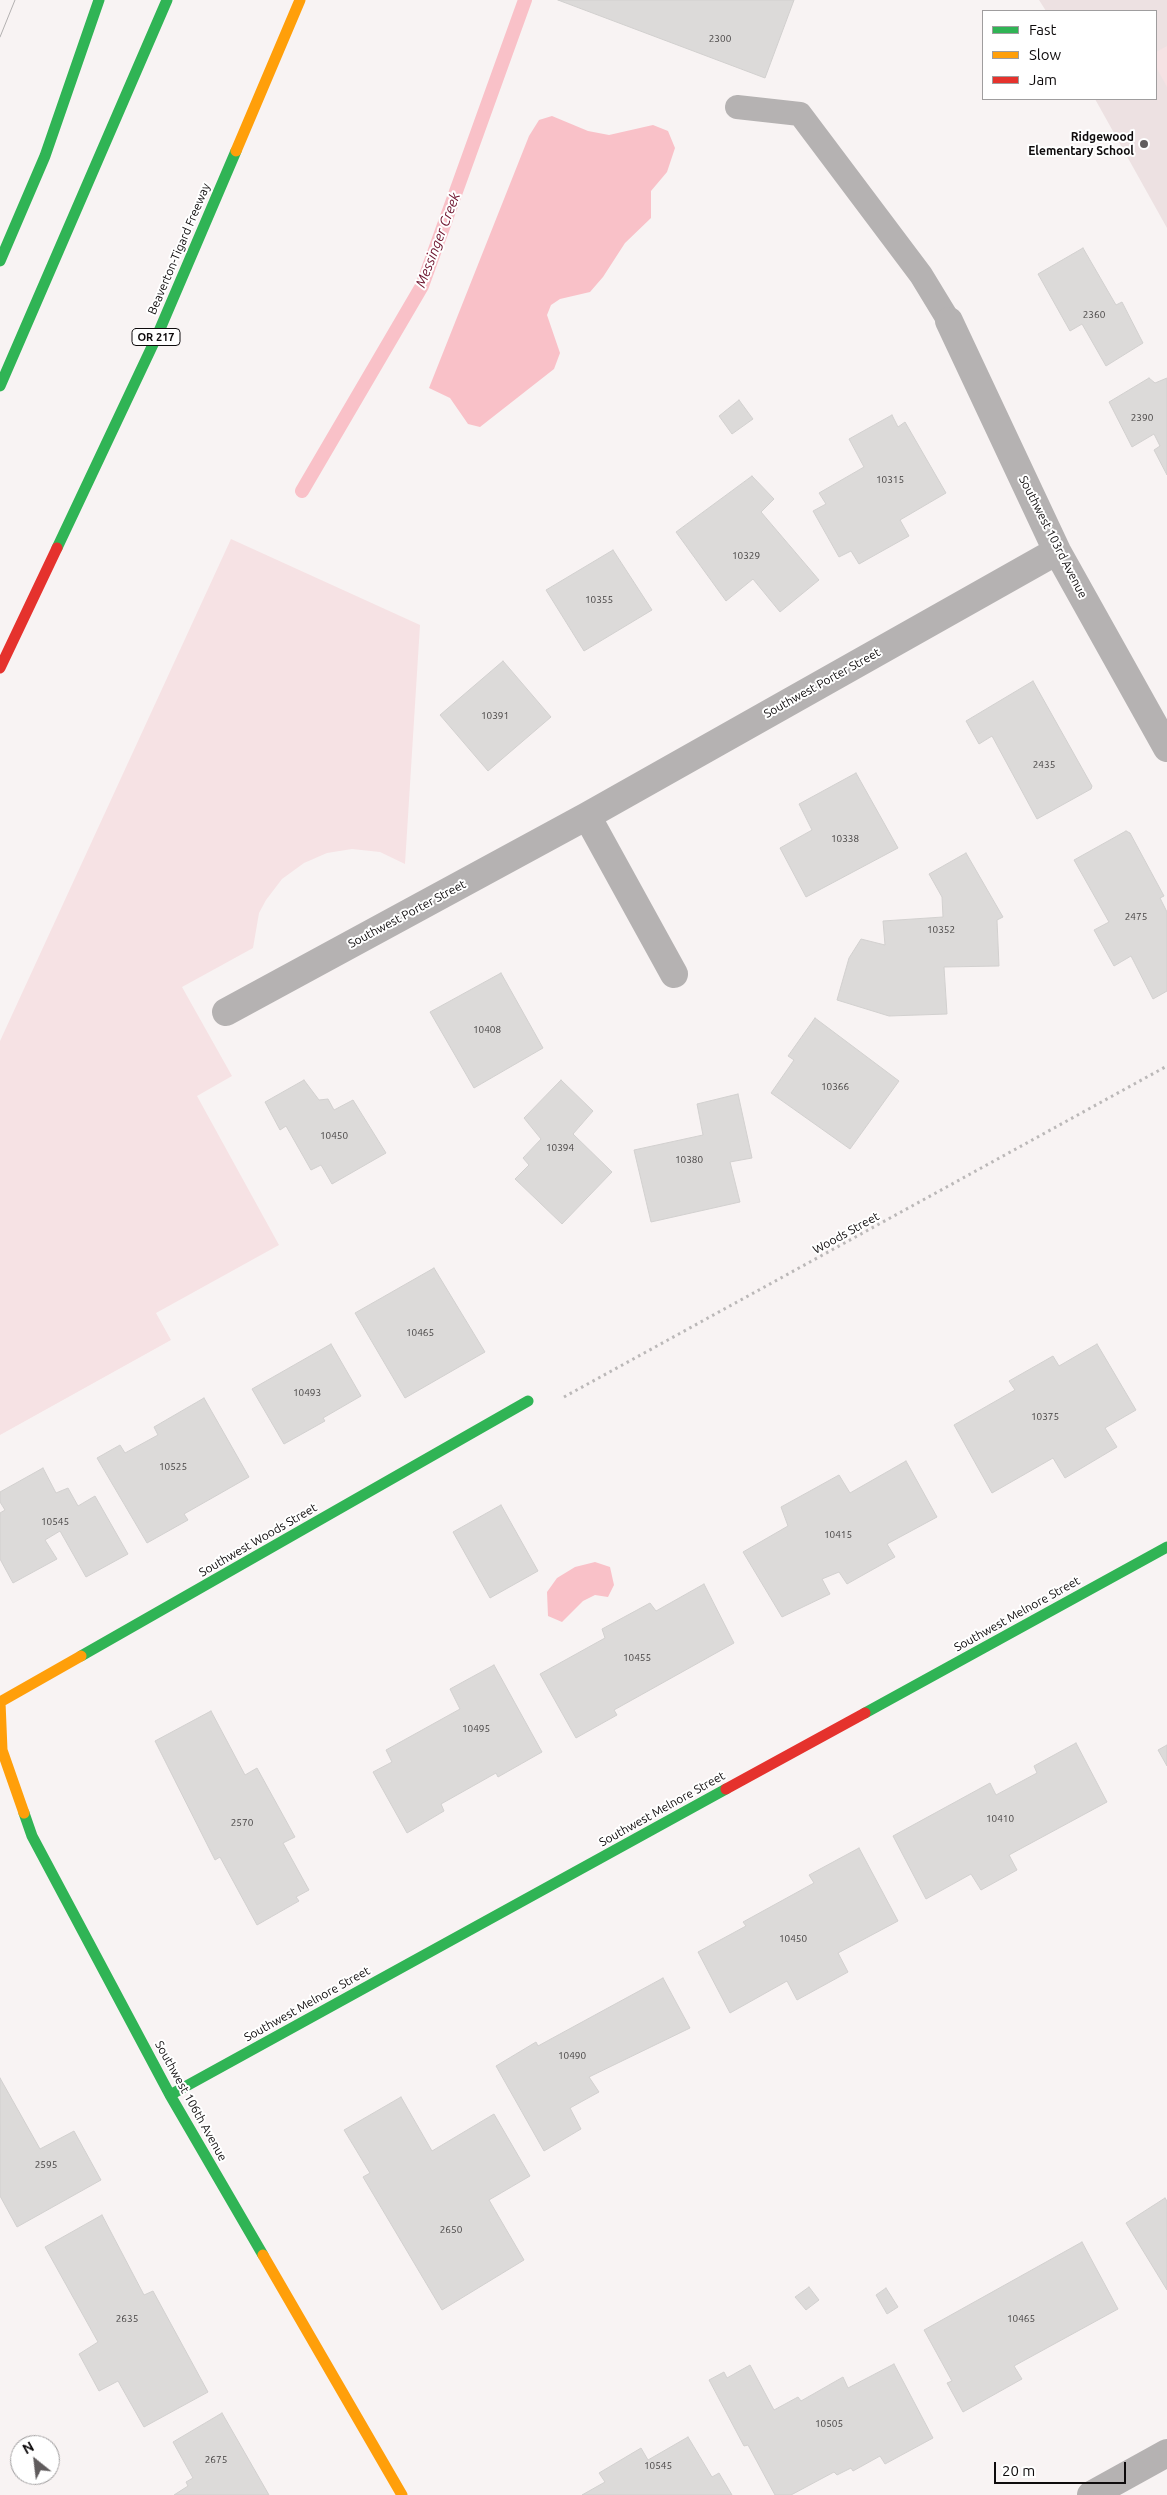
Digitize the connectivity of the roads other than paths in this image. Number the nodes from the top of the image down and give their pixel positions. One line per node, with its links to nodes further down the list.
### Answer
1 (99, 0): 5 (main road)
2 (167, 0): 7 (main road)
3 (300, 0): 9 (main road, Beaverton-Tigard Freeway / OR 217)
4 (737, 106): 6 (lane)
5 (0, 261)
6 (949, 321): 8 (street, Southwest 103rd Avenue)
7 (0, 386)
8 (1057, 551): 10 (street, Southwest 103rd Avenue); 11 (street, Southwest Porter Street)
9 (0, 668)
10 (1167, 748)
11 (587, 816): 12 (street); 13 (street, Southwest Porter Street)
12 (674, 974)
13 (226, 1012)
14 (528, 1401): 16 (main road, Southwest Woods Street)
15 (1167, 1547): 17 (main road, Southwest Melnore Street)
16 (0, 1702): 17 (main road, Southwest 106th Avenue)
17 (170, 2095): 19 (main road, Southwest 106th Avenue)
18 (1167, 2453): 20 (street)
19 (402, 2495)
20 (1091, 2495)

